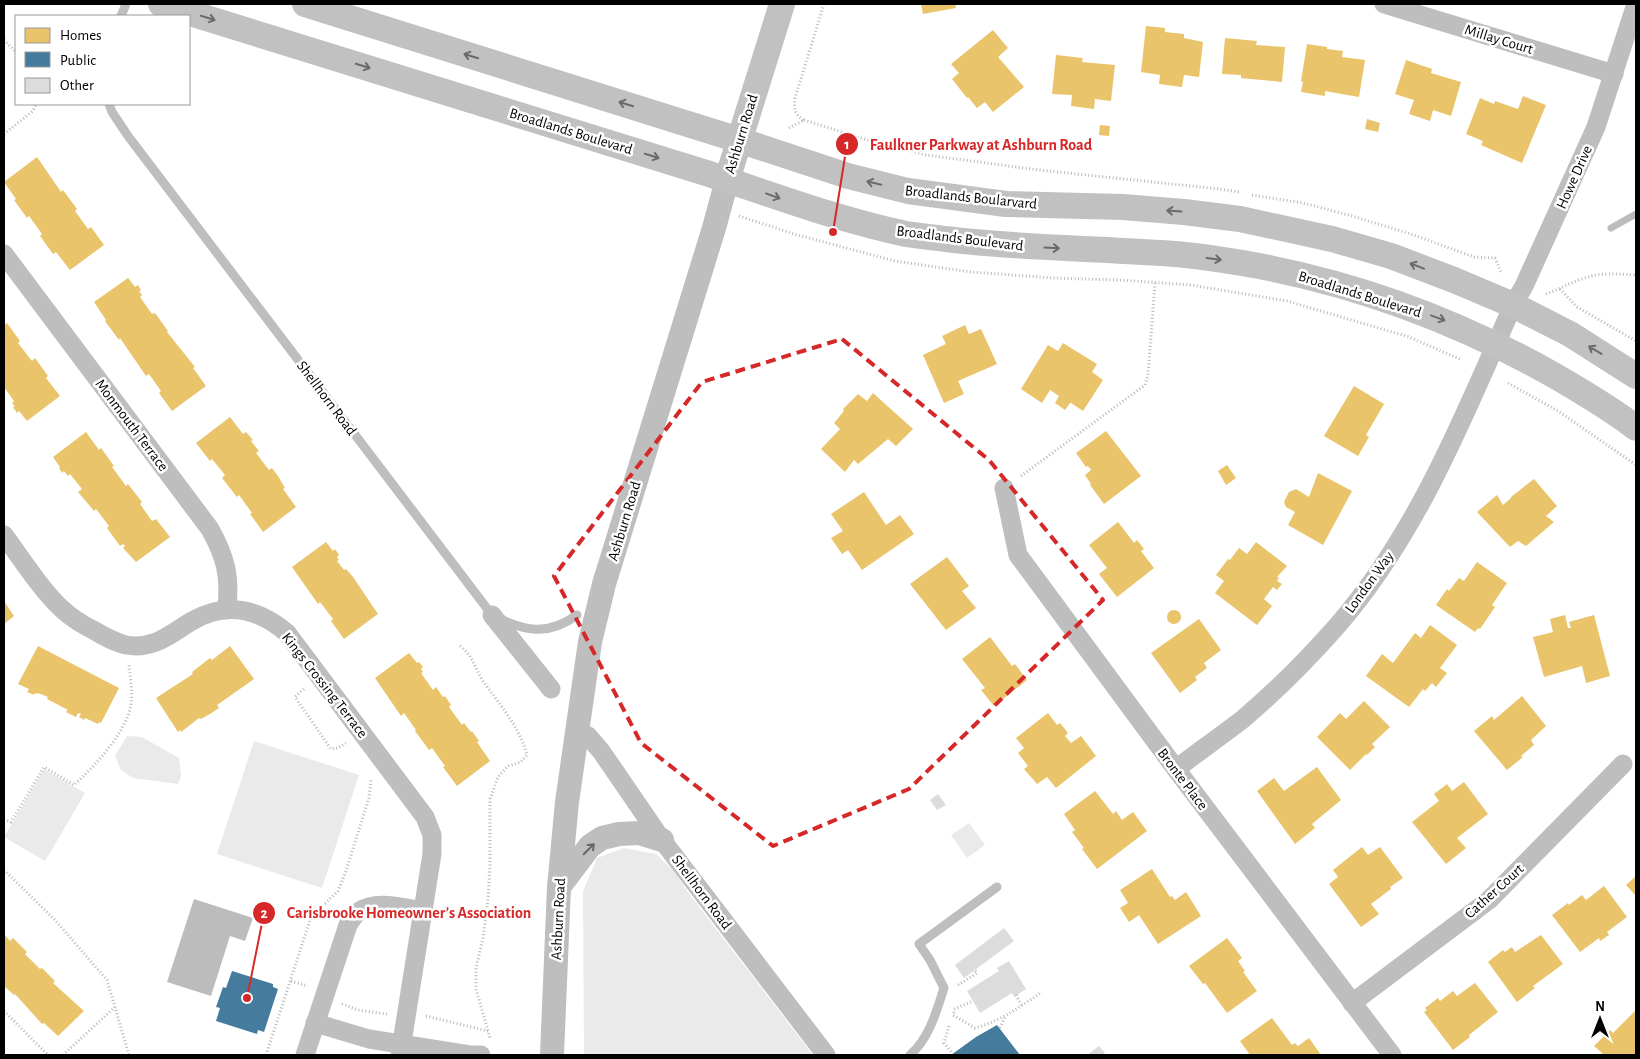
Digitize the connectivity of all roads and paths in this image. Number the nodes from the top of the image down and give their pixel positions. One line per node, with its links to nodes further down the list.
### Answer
1 (161, 4): 15 (main road, Broadlands Boulevard, one-way to 15)
2 (305, 4): 14 (main road, one-way to 2)
3 (782, 4): 14 (main road, Ashburn Road)
4 (824, 4): 12 (path)
5 (1384, 4): 9 (street, Millay Court)
6 (1636, 4): 9 (street, Howe Drive)
7 (4, 40): 8 (path)
8 (15, 51)
9 (1614, 74): 22 (street, Howe Drive)
10 (36, 105): 13 (path)
11 (108, 105): 33 (lane, Shellhorn Road)
12 (789, 128)
13 (4, 134)
14 (739, 140): 15 (main road, Ashburn Road); 22 (main road, Broadlands Boularvard, one-way to 14)
15 (727, 180): 16 (street, Ashburn Road); 24 (main road, Broadlands Boulevard, one-way to 24)
16 (719, 209): 19 (path); 39 (street, Ashburn Road)
17 (4, 254): 32 (street, Monmouth Terrace)
18 (1636, 275): 20 (path)
19 (1155, 283): 25 (path); 30 (path)
20 (1560, 289): 21 (path); 23 (path)
21 (1544, 294)
22 (1513, 305): 24 (street, Howe Drive); 26 (main road, one-way to 22)
23 (1636, 341)
24 (1496, 344): 28 (main road, Broadlands Boulevard); 42 (street, London Way)
25 (1462, 360)
26 (1636, 376)
27 (1508, 383): 29 (path)
28 (1636, 428)
29 (1636, 465)
30 (1004, 488): 42 (street, Bronte Place)
31 (4, 535): 32 (street, Kings Crossing Terrace)
32 (228, 609): 49 (street, Kings Crossing Terrace)
33 (492, 615): 34 (lane); 38 (street, Shellhorn Road)
34 (577, 615)
35 (460, 646): 65 (path)
36 (128, 662): 44 (path)
37 (306, 688): 40 (path)
38 (551, 689)
39 (577, 731): 45 (street, Shellhorn Road); 47 (street, Ashburn Road)
40 (352, 749)
41 (1623, 764): 56 (street, Cather Court)
42 (1176, 769): 56 (street, Bronte Place)
43 (370, 774): 71 (path)
44 (4, 818)
45 (662, 840): 47 (street, one-way to 45); 75 (street, Shellhorn Road)
46 (4, 870): 58 (path)
47 (559, 887): 74 (street, Ashburn Road)
48 (997, 887): 76 (lane)
49 (423, 911): 63 (street); 66 (street, Kings Crossing Terrace)
50 (975, 970): 51 (path)
51 (956, 986)
52 (1042, 992): 57 (path)
53 (1016, 995): 57 (path)
54 (973, 1001): 59 (path)
55 (955, 1002): 59 (path)
56 (1352, 1003): 77 (street, Bronte Place)
57 (1022, 1006): 62 (path)
58 (115, 1007): 69 (path); 70 (path)
59 (954, 1009): 61 (path)
60 (4, 1011): 68 (path)
61 (954, 1015): 62 (path); 67 (path)
62 (1005, 1016): 64 (path)
63 (316, 1023): 66 (street); 72 (street)
64 (1000, 1028)
65 (490, 1039)
66 (401, 1050): 73 (street)
67 (953, 1054)
68 (48, 1055)
69 (63, 1055)
70 (129, 1055)
71 (266, 1055)
72 (305, 1055)
73 (481, 1055)
74 (552, 1055)
75 (826, 1055)
76 (910, 1055)
77 (1392, 1055)

